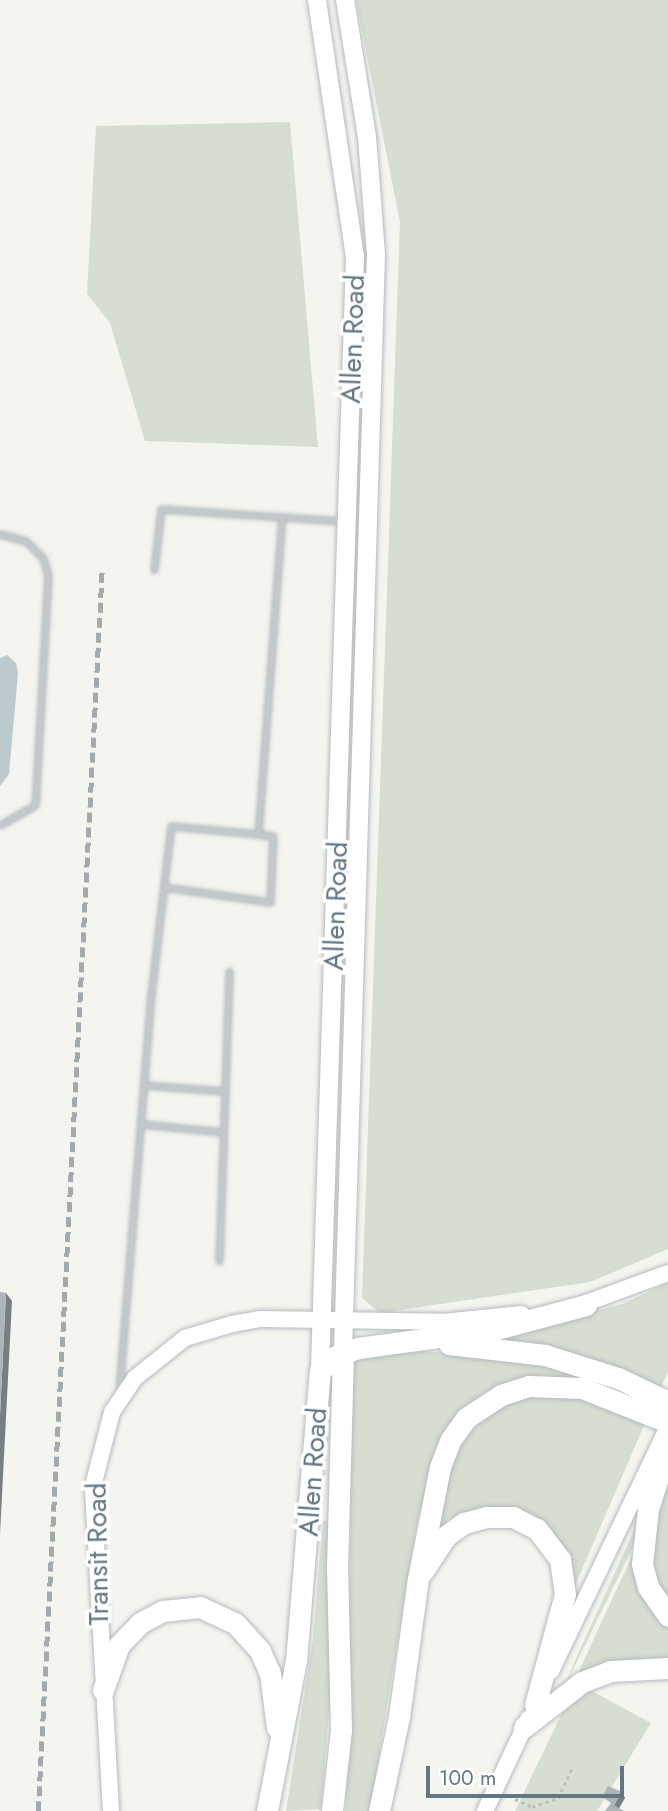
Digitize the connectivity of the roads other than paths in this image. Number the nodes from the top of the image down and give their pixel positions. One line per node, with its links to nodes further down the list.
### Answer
1 (317, 0): 4 (main road, Allen Road)
2 (345, 0): 19 (main road, Allen Road)
3 (282, 517): 4 (lane); 6 (lane); 8 (lane)
4 (348, 521): 18 (main road, Allen Road)
5 (0, 534): 7 (lane)
6 (154, 570)
7 (0, 825)
8 (258, 834): 9 (lane); 9 (lane)
9 (164, 887): 11 (lane)
10 (229, 971): 12 (lane)
11 (144, 1085): 12 (lane); 13 (lane)
12 (225, 1091): 14 (lane)
13 (141, 1124): 14 (lane); 23 (lane)
14 (223, 1132): 15 (lane)
15 (219, 1261)
16 (668, 1273): 17 (main road, Transit Road)
17 (586, 1305): 19 (main road, Transit Road); 20 (highway)
18 (321, 1322): 19 (main road, Transit Road); 22 (main road, Allen Road); 23 (main road, Transit Road)
19 (344, 1322): 21 (main road, Allen Road)
20 (408, 1341): 21 (highway); 24 (highway)
21 (343, 1352): 22 (highway); 37 (highway, Allen Road)
22 (320, 1371): 34 (highway, Allen Road)
23 (118, 1400): 31 (main road, Transit Road)
24 (668, 1402)
25 (668, 1424): 27 (main road); 28 (highway)
26 (668, 1446): 27 (highway)
27 (656, 1464): 29 (highway); 32 (main road)
28 (418, 1578): 32 (highway); 38 (highway)
29 (668, 1616)
30 (668, 1668): 33 (highway)
31 (103, 1690): 34 (highway); 35 (main road, Transit Road)
32 (535, 1705): 33 (main road)
33 (524, 1727): 39 (main road)
34 (279, 1757): 36 (highway, Allen Road)
35 (111, 1811)
36 (267, 1811)
37 (332, 1811)
38 (379, 1811)
39 (485, 1811)

